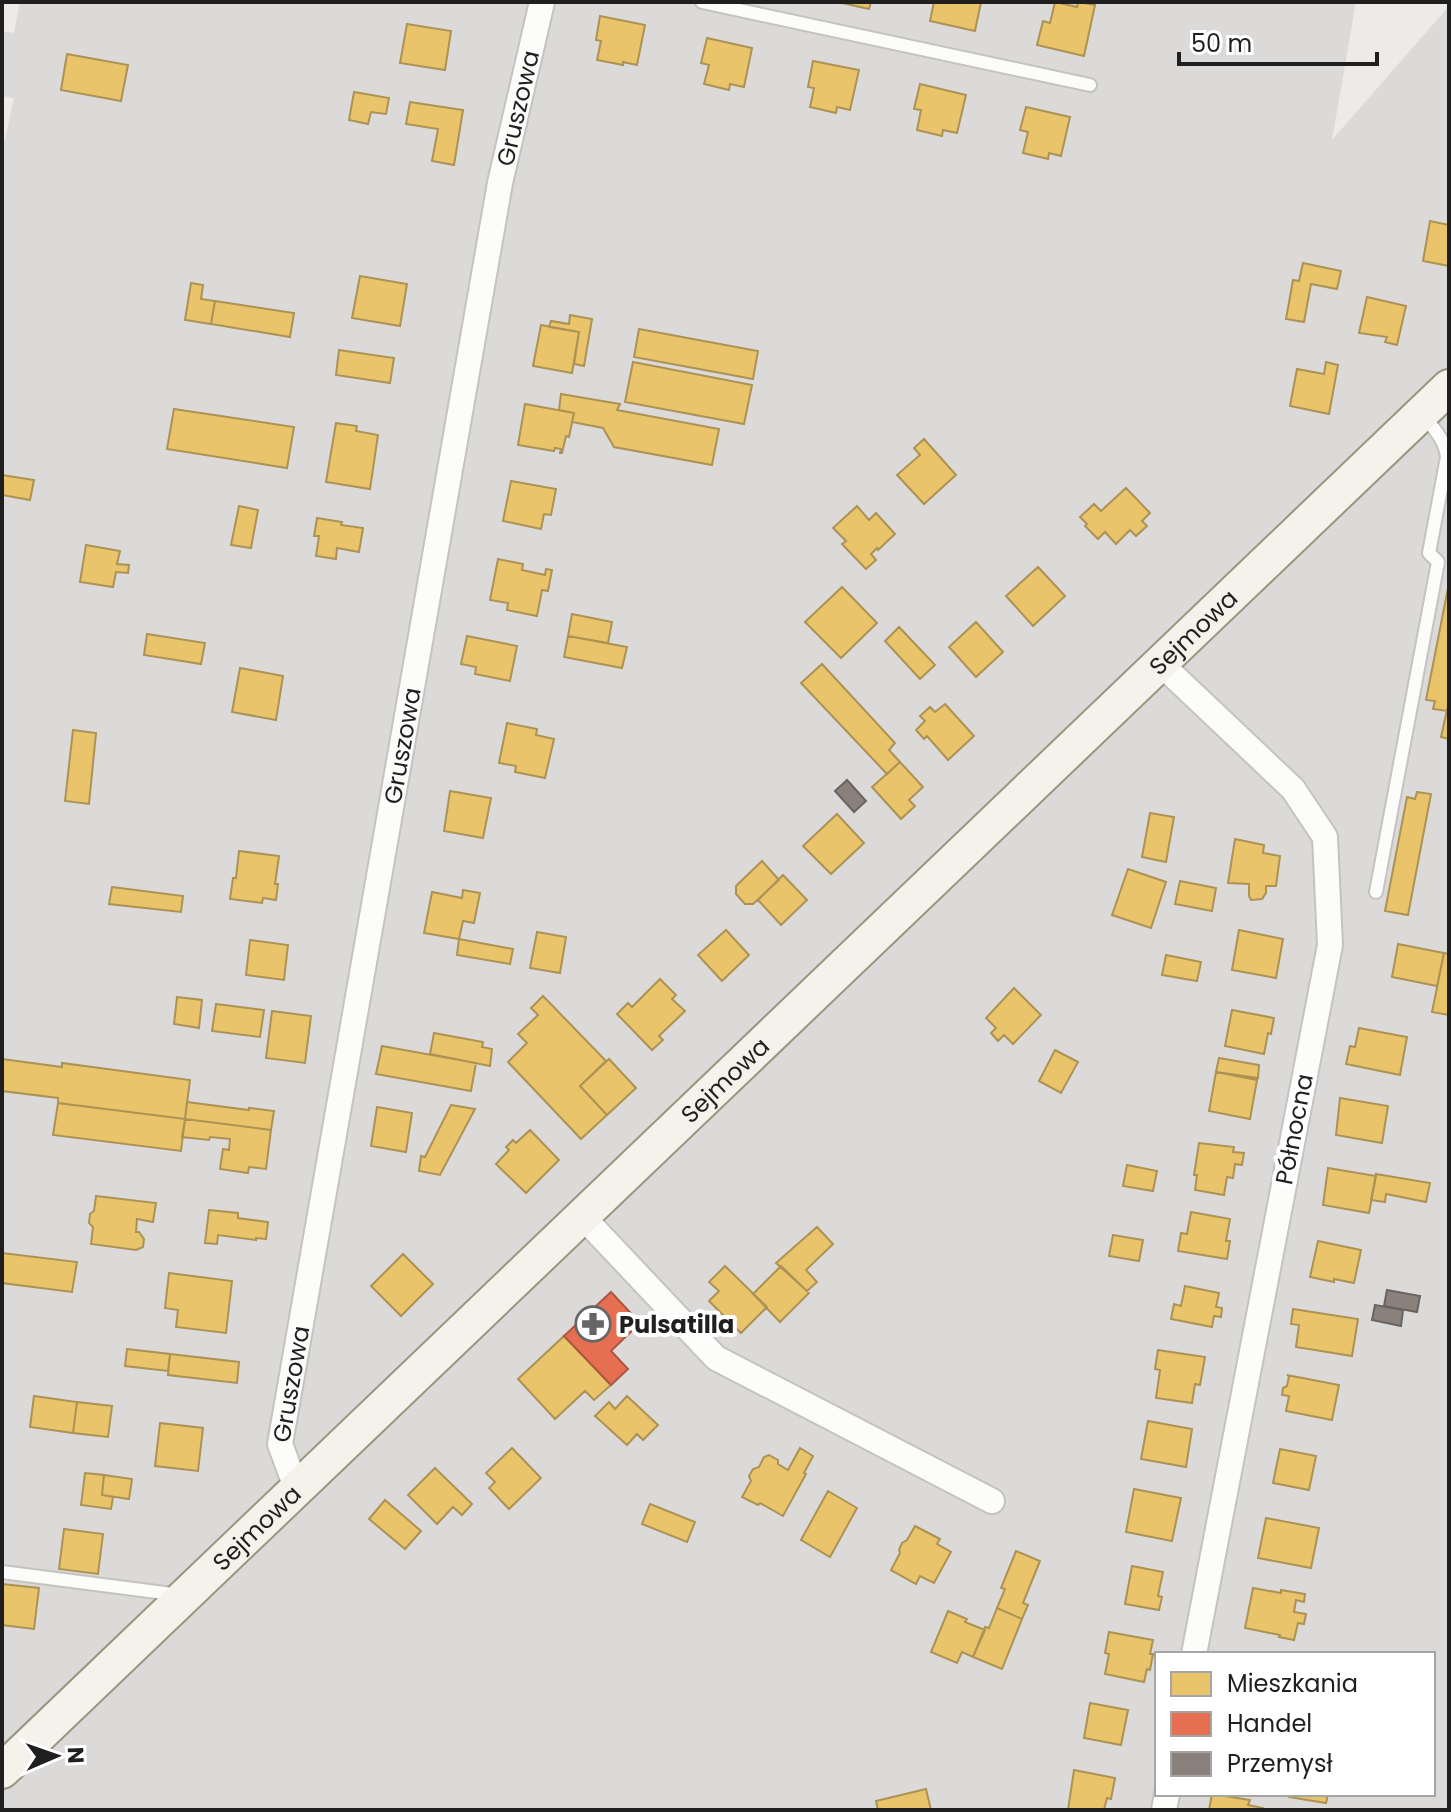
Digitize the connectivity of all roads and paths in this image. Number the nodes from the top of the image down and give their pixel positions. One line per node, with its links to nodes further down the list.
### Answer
1 (542, 2): 9 (street, Gruszowa)
2 (702, 2): 3 (lane)
3 (1090, 85)
4 (1449, 387): 5 (main road, Sejmowa)
5 (1422, 413): 6 (main road, Sejmowa); 7 (lane)
6 (1161, 664): 8 (main road, Sejmowa); 13 (street, Północna)
7 (1376, 892)
8 (582, 1216): 9 (main road, Sejmowa); 10 (street)
9 (297, 1490): 12 (main road, Sejmowa)
10 (992, 1501)
11 (2, 1572): 12 (lane)
12 (187, 1596): 14 (main road, Sejmowa)
13 (1194, 1652)
14 (2, 1771)

